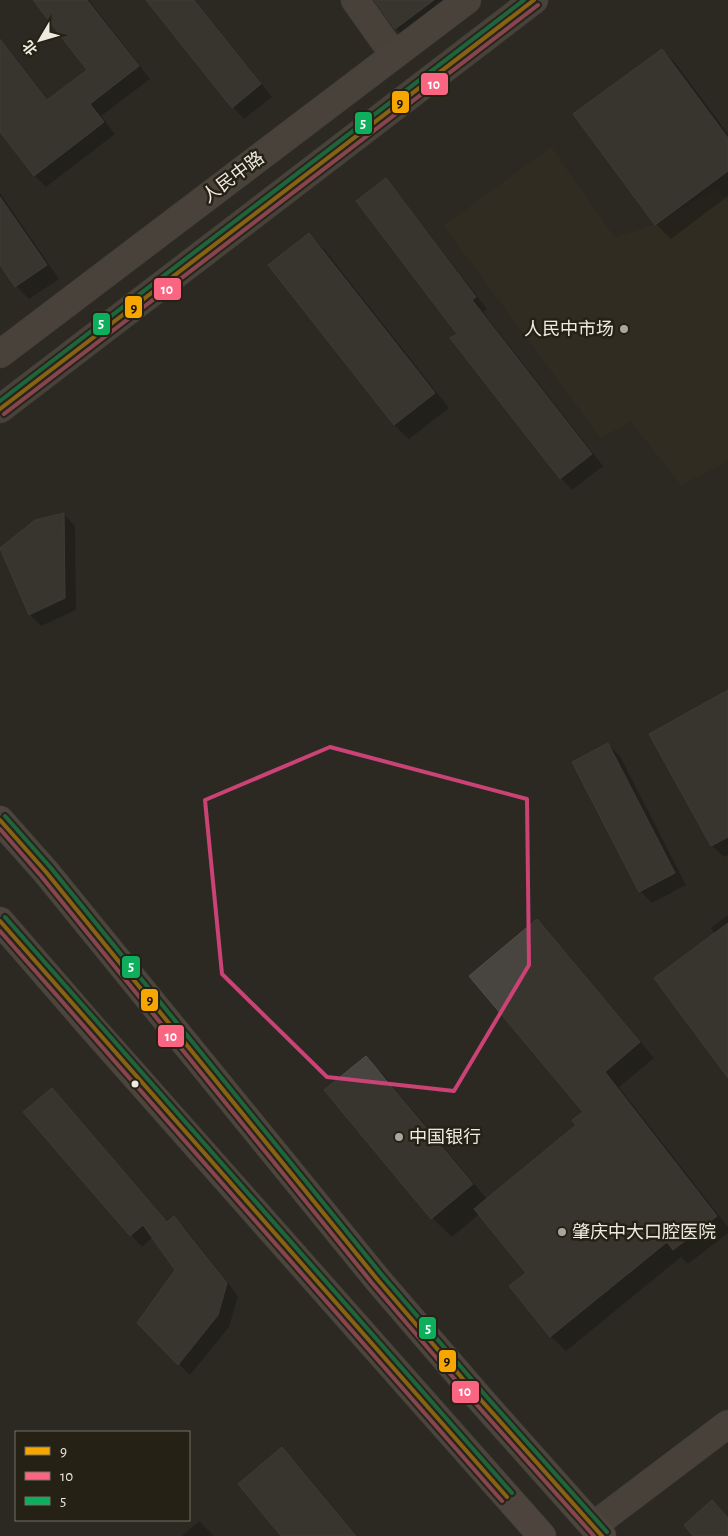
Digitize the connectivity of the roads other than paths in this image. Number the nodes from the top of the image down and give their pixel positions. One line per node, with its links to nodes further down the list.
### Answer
1 (354, 0): 4 (street)
2 (467, 0): 4 (main road, 人民中路)
3 (534, 0): 6 (main road)
4 (394, 55): 5 (main road, 人民中路)
5 (0, 354)
6 (0, 409)
7 (0, 820): 10 (main road)
8 (0, 921): 11 (main road)
9 (728, 1424): 10 (street)
10 (597, 1531)
11 (542, 1536)

